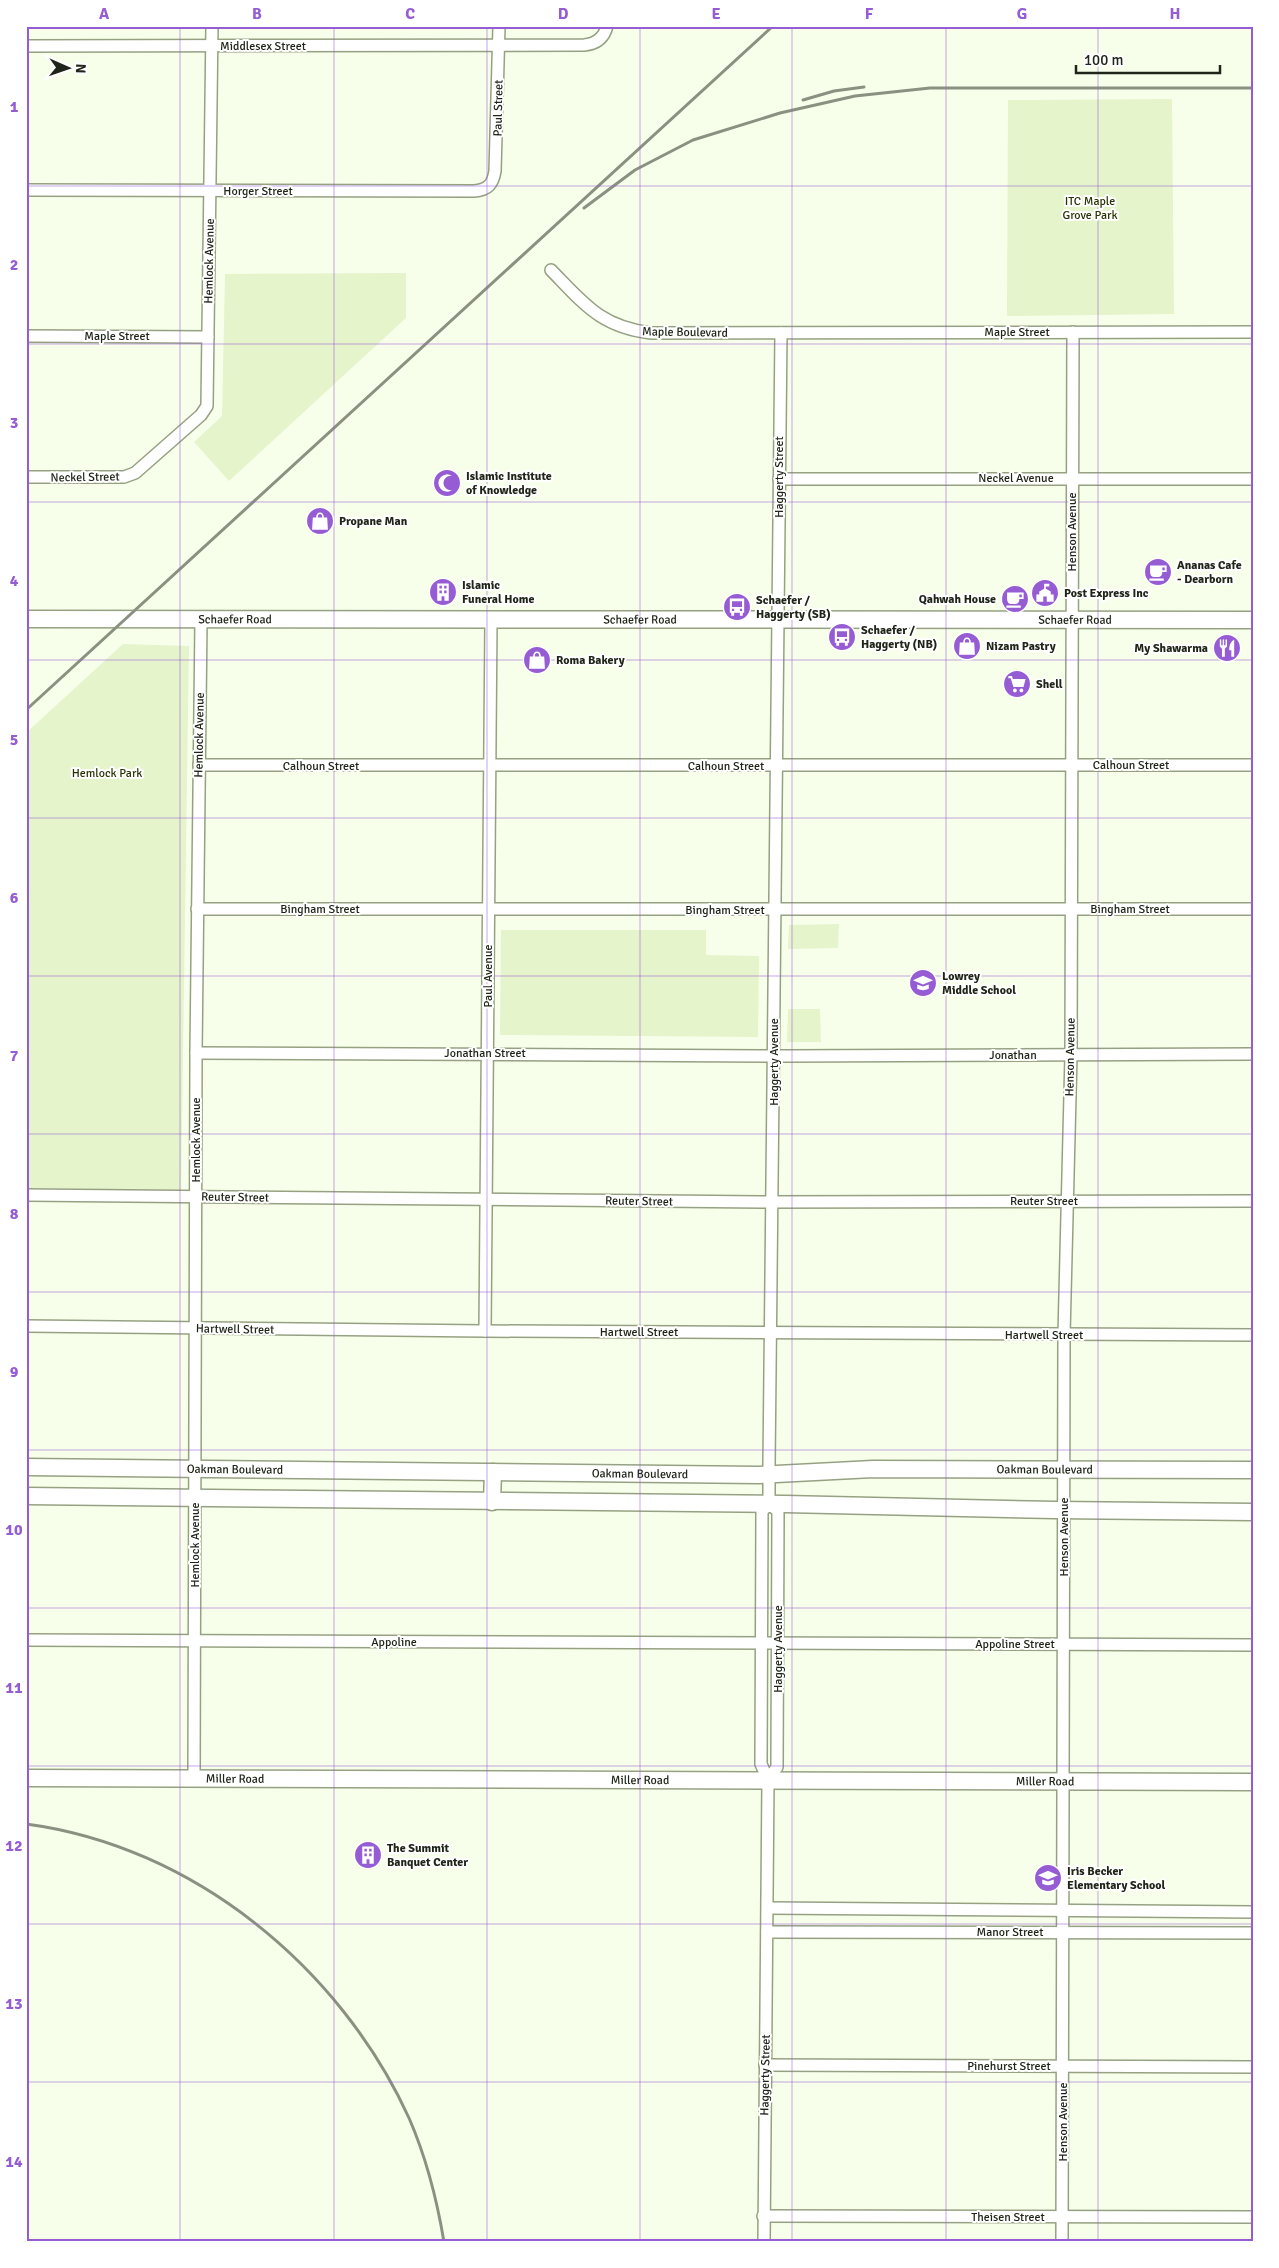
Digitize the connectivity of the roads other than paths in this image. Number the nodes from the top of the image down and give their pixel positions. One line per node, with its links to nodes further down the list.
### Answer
1 (212, 26): 5 (street, Hemlock Avenue)
2 (499, 26): 6 (street, Paul Street)
3 (608, 26): 6 (street, Middlesex Street)
4 (26, 46): 5 (street, Middlesex Street)
5 (212, 46): 6 (street, Middlesex Street); 9 (street, Hemlock Avenue)
6 (499, 46): 7 (street, Paul Street)
7 (489, 187): 9 (street, Horger Street)
8 (26, 190): 9 (street, Horger Street)
9 (210, 191): 15 (street, Hemlock Avenue)
10 (551, 270): 13 (street, Maple Boulevard)
11 (1073, 332): 12 (street, Maple Street); 13 (street, Maple Street); 18 (street, Henson Avenue)
12 (1253, 332)
13 (781, 333): 20 (street, Haggerty Street)
14 (26, 336): 15 (street, Maple Street)
15 (208, 336): 16 (street, Hemlock Avenue)
16 (165, 448): 17 (street, Neckel Street)
17 (26, 477)
18 (1072, 478): 19 (street, Neckel Avenue); 20 (street, Neckel Avenue); 22 (street, Henson Avenue)
19 (1253, 478)
20 (779, 479): 26 (street, Haggerty Street)
21 (26, 619): 24 (street, Schaefer Road)
22 (1071, 620): 23 (street, Schaefer Road); 26 (street, Schaefer Road); 28 (street, Henson Avenue)
23 (1253, 620)
24 (201, 621): 25 (street, Schaefer Road); 27 (street, Hemlock Avenue)
25 (491, 621): 26 (street, Schaefer Road); 30 (street, Paul Avenue)
26 (778, 621): 31 (street, Haggerty Avenue)
27 (199, 765): 30 (street, Calhoun Street); 32 (street, Hemlock Avenue)
28 (1072, 765): 29 (street, Calhoun Street); 31 (street, Calhoun Street); 33 (street, Henson Avenue)
29 (1253, 765)
30 (490, 766): 31 (street, Calhoun Street); 34 (street, Paul Avenue)
31 (776, 766): 35 (street, Haggerty Avenue)
32 (197, 909): 34 (street, Bingham Street); 37 (street, Hemlock Avenue)
33 (1072, 909): 35 (street, Bingham Street); 36 (street, Bingham Street); 39 (street, Henson Avenue)
34 (488, 910): 35 (street, Bingham Street); 38 (street, Paul Avenue)
35 (776, 910): 41 (street, Haggerty Avenue)
36 (1253, 910)
37 (196, 1053): 38 (street, Jonathan Street); 43 (street, Hemlock Avenue)
38 (487, 1053): 41 (street, Jonathan Street); 44 (street, Paul Avenue)
39 (1071, 1054): 40 (street, Jonathan); 41 (street, Jonathan); 45 (street, Henson Avenue)
40 (1253, 1054)
41 (774, 1056): 47 (street, Haggerty Avenue)
42 (26, 1195): 43 (street, Reuter Street)
43 (197, 1197): 44 (street, Reuter Street); 49 (street, Hemlock Avenue)
44 (486, 1199): 47 (street, Reuter Street); 50 (street, Paul Avenue)
45 (1066, 1201): 46 (street, Reuter Street); 47 (street, Reuter Street); 52 (street, Henson Avenue)
46 (1253, 1201)
47 (773, 1202): 51 (street, Haggerty Avenue)
48 (26, 1326): 49 (street, Hartwell Street)
49 (196, 1328): 50 (street, Hartwell Street); 55 (street, Hemlock Avenue)
50 (485, 1331): 51 (street, Hartwell Street)
51 (771, 1333): 52 (street, Hartwell Street); 59 (street, Haggerty Avenue)
52 (1064, 1335): 53 (street, Hartwell Street); 56 (street, Henson Avenue)
53 (1253, 1335)
54 (26, 1467): 55 (street, Oakman Boulevard)
55 (196, 1469): 58 (street, Oakman Boulevard); 61 (street, Hemlock Avenue)
56 (1064, 1469): 57 (street, Oakman Boulevard); 59 (street, Oakman Boulevard); 64 (street, Henson Avenue)
57 (1253, 1470)
58 (493, 1472): 59 (street, Oakman Boulevard); 62 (street)
59 (769, 1474): 63 (street, Haggerty Avenue)
60 (26, 1496): 61 (street)
61 (195, 1498): 62 (street); 69 (street, Hemlock Avenue)
62 (492, 1502): 63 (street)
63 (769, 1504): 64 (street); 66 (street, Haggerty Avenue); 67 (street, Haggerty Avenue)
64 (1064, 1510): 65 (street); 72 (street, Henson Avenue)
65 (1253, 1512)
66 (762, 1578): 67 (street); 70 (street, Haggerty Avenue)
67 (778, 1578): 71 (street, Haggerty Avenue)
68 (26, 1640): 69 (street, Appoline)
69 (195, 1641): 70 (street, Appoline); 77 (street, Hemlock Avenue)
70 (761, 1643): 71 (street, Appoline); 74 (street, Haggerty Avenue)
71 (778, 1643): 72 (street, Appoline Street); 75 (street, Haggerty Avenue)
72 (1064, 1644): 73 (street, Appoline Street); 79 (street, Henson Avenue)
73 (1253, 1645)
74 (761, 1718): 75 (street); 78 (street, Haggerty Avenue)
75 (778, 1718): 78 (street, Haggerty Avenue)
76 (26, 1778): 77 (street, Miller Road)
77 (194, 1779): 78 (street, Miller Road)
78 (768, 1780): 79 (street, Miller Road); 81 (street, Haggerty Avenue)
79 (1064, 1781): 80 (street, Miller Road); 82 (street, Henson Avenue)
80 (1253, 1782)
81 (768, 1908): 82 (street, Manor Street); 84 (street, Haggerty Street)
82 (1064, 1912): 83 (street, Manor Street); 85 (street, Henson Avenue)
83 (1253, 1912)
84 (767, 1932): 85 (street, Manor Street); 87 (street, Haggerty Street)
85 (1064, 1932): 86 (street, Manor Street); 88 (street, Henson Avenue)
86 (1253, 1933)
87 (765, 2065): 88 (street, Pinehurst Street); 90 (street, Haggerty Street)
88 (1063, 2066): 89 (street, Pinehurst Street); 91 (street, Henson Avenue)
89 (1253, 2067)
90 (763, 2216): 91 (street, Theisen Street); 93 (street, Haggerty Street)
91 (1062, 2217): 92 (street, Theisen Street); 94 (street, Henson Avenue)
92 (1253, 2218)
93 (764, 2242)
94 (1062, 2242)

